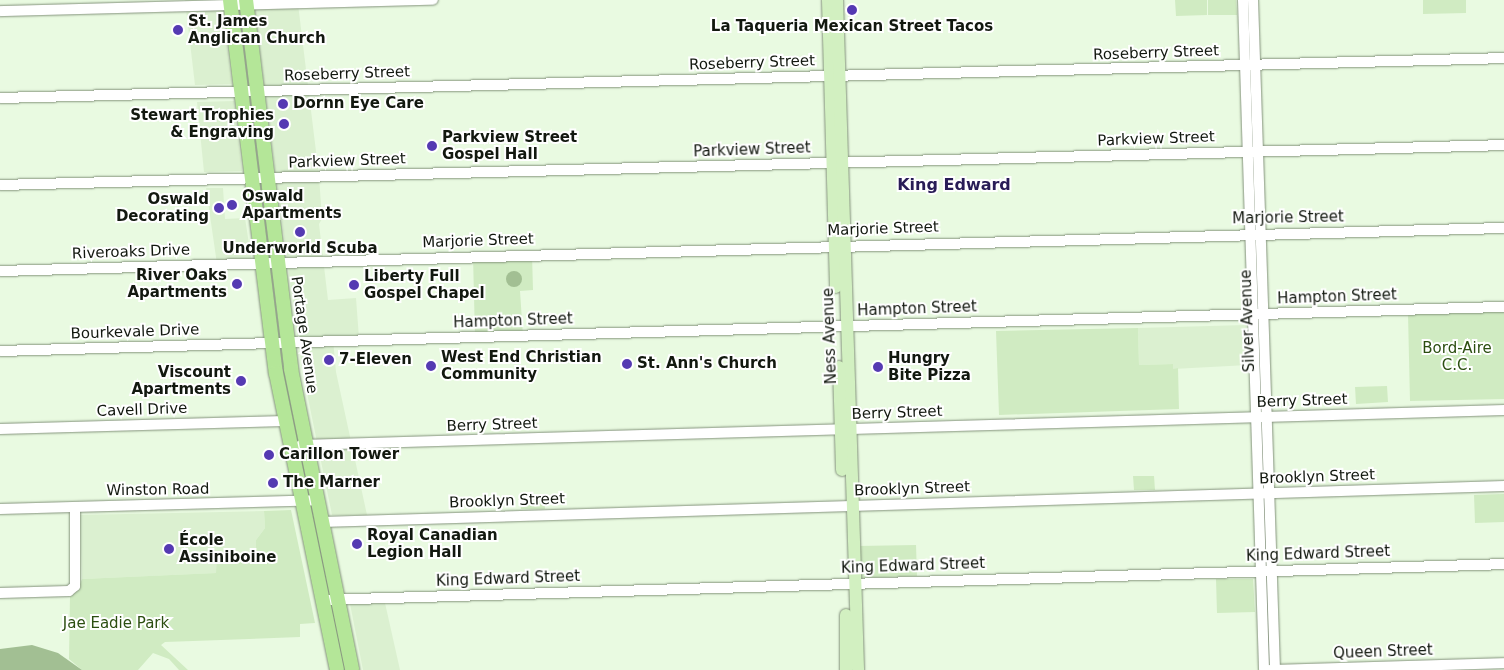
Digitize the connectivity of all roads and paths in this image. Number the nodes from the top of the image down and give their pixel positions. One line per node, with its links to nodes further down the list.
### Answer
1 (433, 0): 7 (street)
2 (828, 0): 11 (main road, Ness Avenue)
3 (837, 0): 11 (main road, Ness Avenue)
4 (1243, 0): 10 (street, Silver Avenue)
5 (1253, 0): 10 (street, Silver Avenue)
6 (231, 2): 7 (street); 8 (street); 13 (highway)
7 (246, 3): 12 (highway, Portage Avenue)
8 (0, 11)
9 (1504, 58): 10 (street, Roseberry Street)
10 (1250, 65): 11 (street, Roseberry Street); 16 (street, Silver Avenue)
11 (835, 76): 12 (street, Roseberry Street); 17 (main road, Ness Avenue)
12 (256, 91): 13 (street, Roseberry Street); 19 (highway, Portage Avenue)
13 (241, 92): 14 (street, Roseberry Street); 18 (highway)
14 (0, 98)
15 (1504, 145): 16 (street, Parkview Street)
16 (1253, 151): 17 (street, Parkview Street); 22 (street, Silver Avenue)
17 (837, 163): 19 (street, Parkview Street); 23 (main road, Ness Avenue)
18 (251, 178): 19 (street, Parkview Street); 20 (street, Parkview Street); 25 (highway)
19 (267, 178): 24 (highway, Portage Avenue)
20 (0, 185)
21 (1504, 228): 22 (street, Marjorie Street)
22 (1255, 234): 23 (street, Marjorie Street); 28 (street, Silver Avenue)
23 (840, 246): 24 (street, Marjorie Street); 29 (main road, Ness Avenue)
24 (277, 262): 25 (street, Marjorie Street); 31 (highway, Portage Avenue)
25 (262, 264): 26 (street, Riveroaks Drive); 30 (highway)
26 (0, 271)
27 (1504, 307): 28 (street, Hampton Street)
28 (1258, 314): 29 (street, Hampton Street); 34 (street, Silver Avenue)
29 (842, 326): 31 (street, Hampton Street); 37 (main road, Ness Avenue)
30 (272, 343): 31 (street, Hampton Street); 32 (street, Bourkevale Drive); 35 (highway)
31 (287, 343): 38 (highway, Portage Avenue)
32 (0, 351)
33 (1504, 410): 34 (street, Berry Street)
34 (1261, 417): 37 (street, Berry Street); 41 (street, Silver Avenue)
35 (285, 421): 36 (street, Cavell Drive); 39 (highway)
36 (0, 429)
37 (845, 429): 38 (street, Berry Street); 44 (main road, Ness Avenue)
38 (305, 445): 39 (street, Berry Street); 42 (highway, Portage Avenue)
39 (290, 446): 43 (highway)
40 (1504, 486): 41 (street, Brooklyn Street)
41 (1263, 494): 44 (street, Brooklyn Street); 49 (street, Silver Avenue); 50 (street, Silver Avenue)
42 (317, 500): 43 (street, Winston Road); 47 (highway, Portage Avenue)
43 (301, 501): 45 (street, Winston Road); 54 (highway)
44 (847, 506): 47 (street, Brooklyn Street); 51 (main road, Ness Avenue)
45 (74, 507): 46 (street, Winston Road); 52 (street)
46 (0, 509)
47 (321, 522): 53 (highway, Portage Avenue)
48 (1504, 564): 50 (street, King Edward Street)
49 (1260, 571): 50 (street, King Edward Street); 51 (street, King Edward Street); 60 (street, Silver Avenue)
50 (1271, 571): 61 (street, Silver Avenue)
51 (849, 583): 53 (street, King Edward Street); 58 (main road, Ness Avenue); 59 (main road, Ness Avenue)
52 (0, 593)
53 (337, 599): 54 (street, King Edward Street); 57 (highway, Portage Avenue)
54 (322, 600): 56 (highway)
55 (1504, 663): 61 (street, Queen Street)
56 (337, 670)
57 (352, 670)
58 (846, 670)
59 (858, 670)
60 (1263, 670): 61 (street, Queen Street)
61 (1274, 670)

